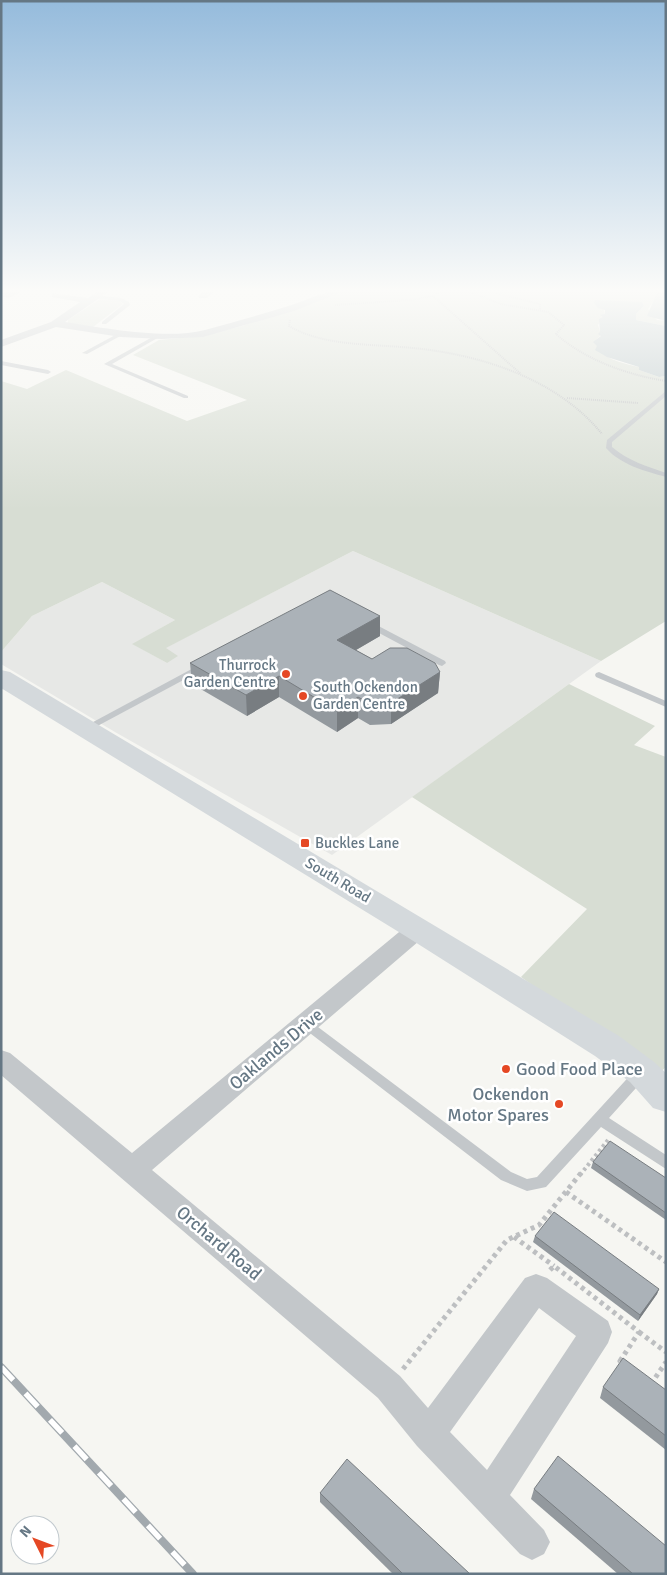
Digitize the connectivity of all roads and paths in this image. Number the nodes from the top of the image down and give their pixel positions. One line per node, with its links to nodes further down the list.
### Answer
1 (4, 364): 6 (lane)
2 (108, 364): 10 (lane)
3 (480, 364): 7 (path)
4 (508, 364): 7 (path)
5 (610, 364): 8 (path)
6 (48, 372)
7 (528, 378): 11 (path)
8 (666, 381)
9 (666, 393): 12 (lane)
10 (186, 397)
11 (566, 398): 12 (path); 13 (path)
12 (654, 403): 13 (lane)
13 (610, 448): 14 (lane)
14 (666, 475)
15 (358, 618): 17 (lane)
16 (212, 661): 21 (lane)
17 (442, 663)
18 (599, 675): 20 (lane)
19 (1, 677): 21 (main road, South Road)
20 (666, 704)
21 (87, 728): 22 (main road, South Road)
22 (418, 928): 23 (street, Oaklands Drive); 25 (main road, South Road)
23 (306, 1024): 27 (lane); 30 (street, Oaklands Drive)
24 (1, 1060): 30 (street, Orchard Road)
25 (642, 1072): 26 (main road, South Road); 27 (lane)
26 (666, 1097)
27 (600, 1119): 28 (lane)
28 (616, 1130): 29 (lane); 31 (path)
29 (666, 1163)
30 (132, 1170): 39 (street, Orchard Road)
31 (566, 1192): 32 (path); 33 (path)
32 (513, 1237): 34 (path); 39 (path)
33 (666, 1262)
34 (554, 1266)
35 (639, 1332): 36 (path)
36 (666, 1352)
37 (666, 1362): 38 (path)
38 (651, 1385)
39 (389, 1387): 40 (street, Orchard Road)
40 (429, 1434): 41 (street, Orchard Road); 41 (street)
41 (489, 1497): 42 (street, Orchard Road)
42 (532, 1542)

